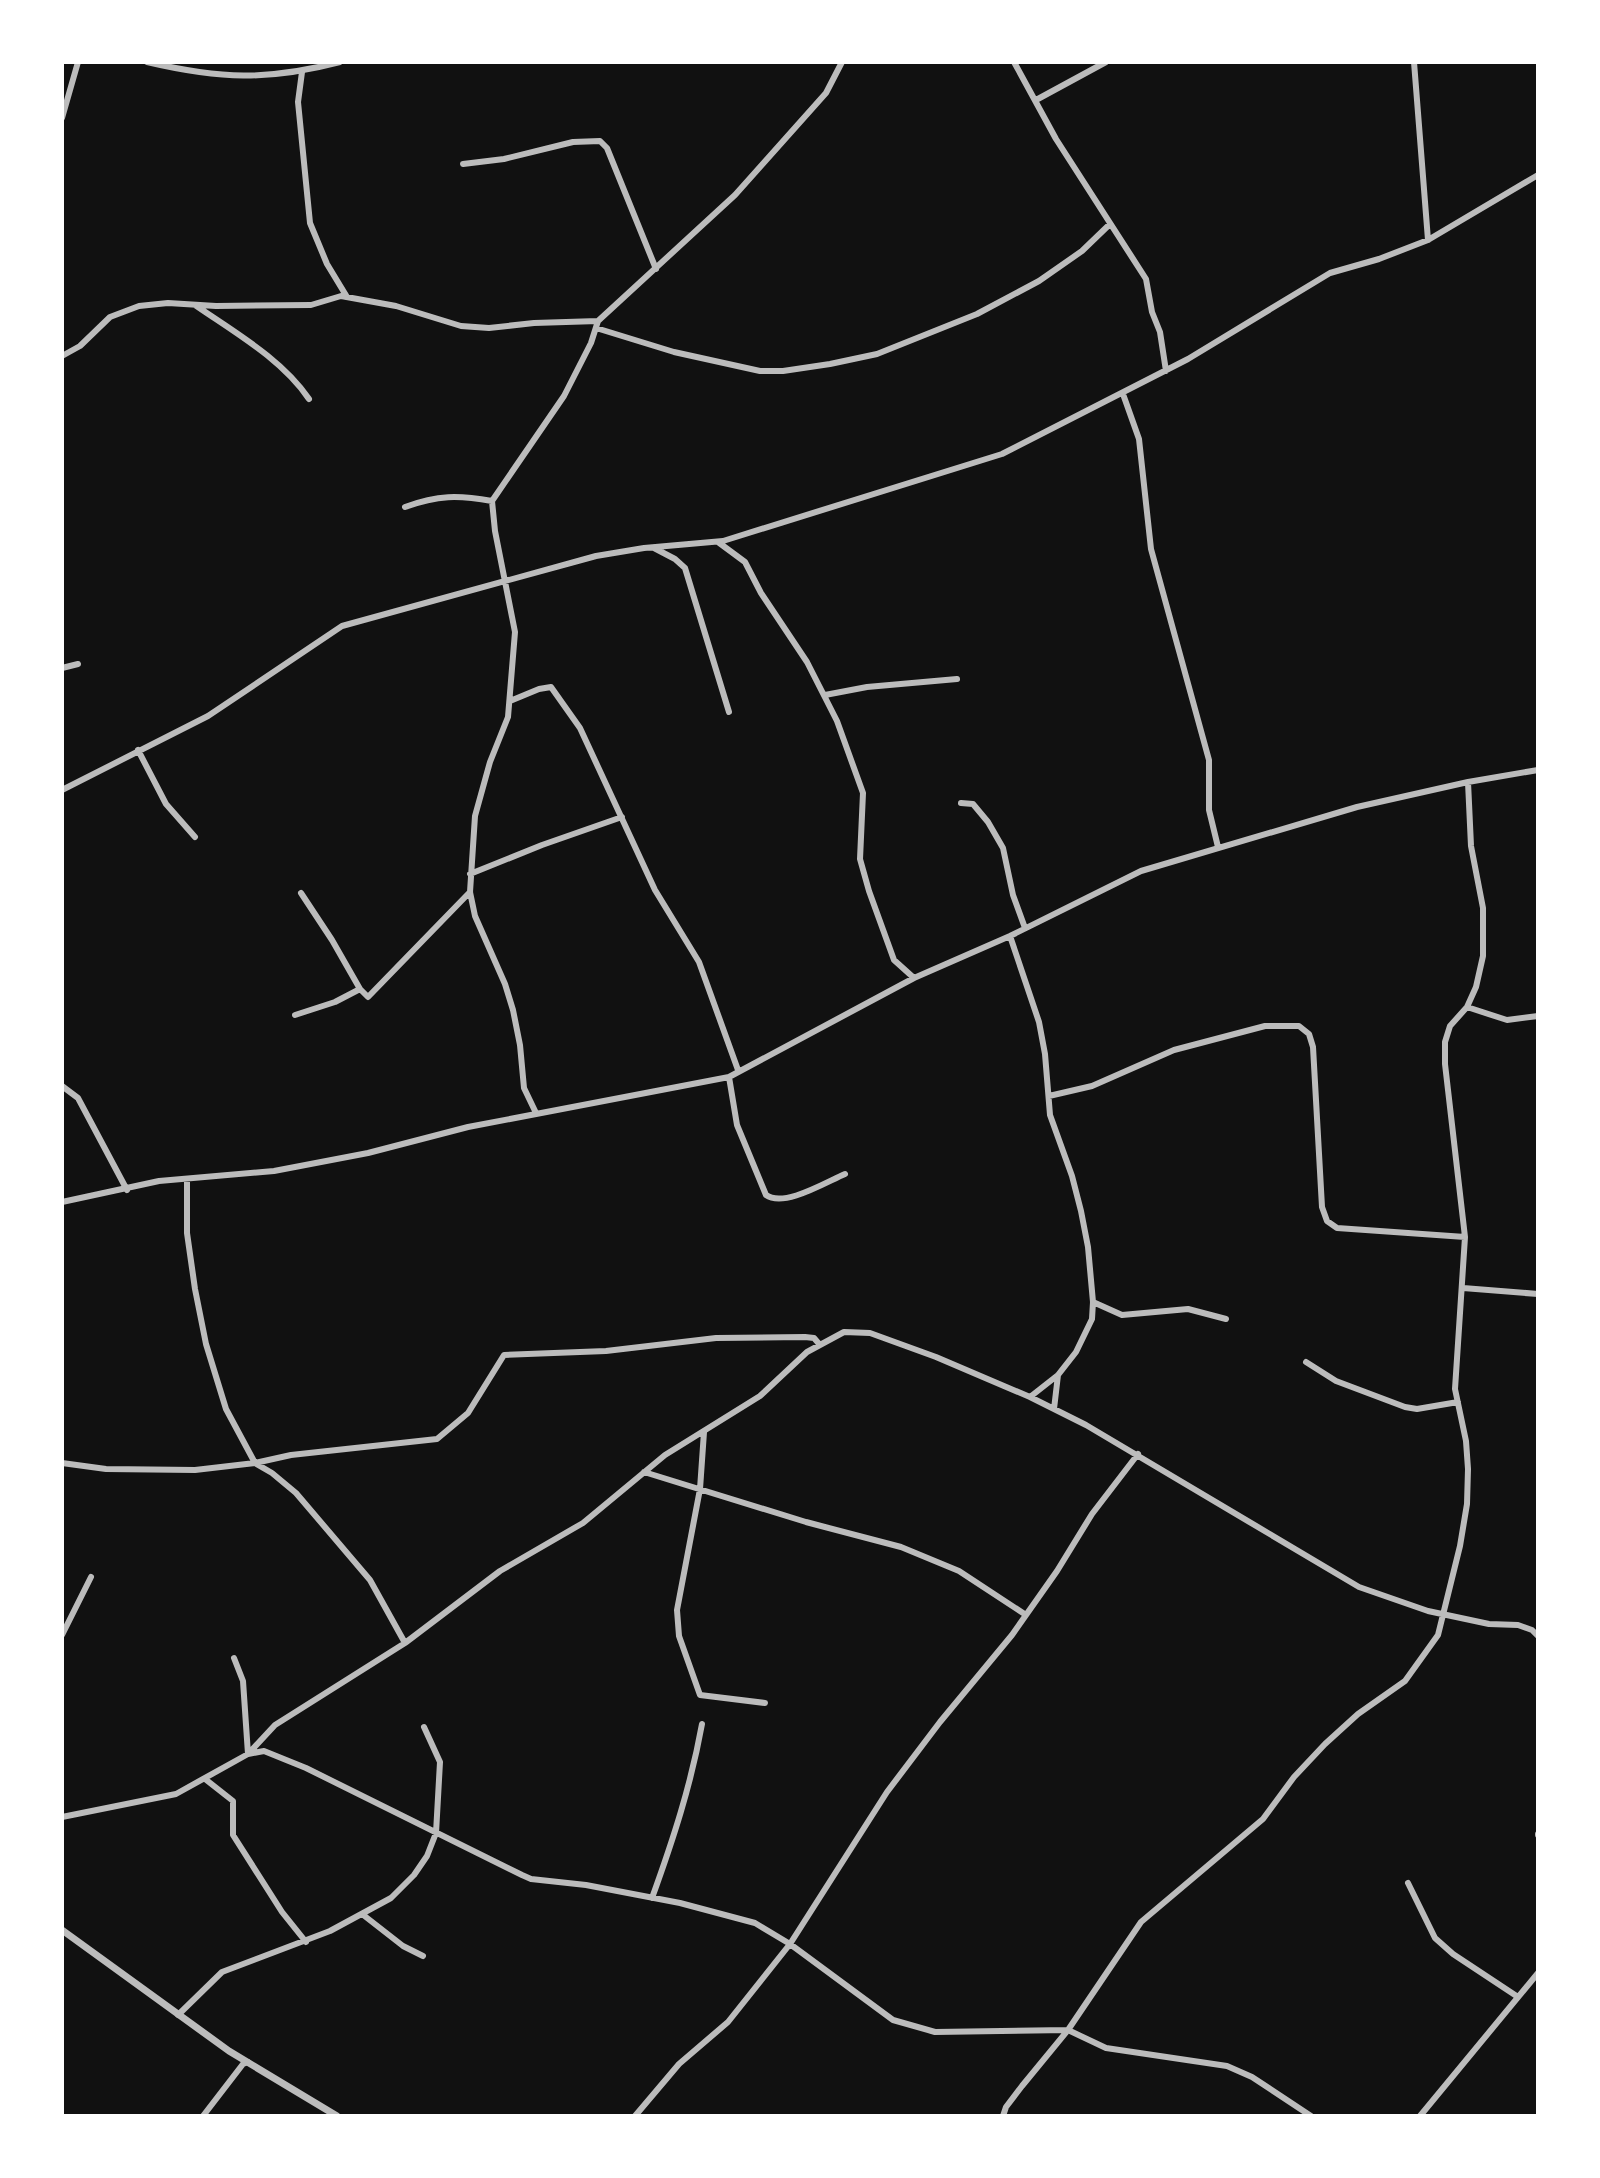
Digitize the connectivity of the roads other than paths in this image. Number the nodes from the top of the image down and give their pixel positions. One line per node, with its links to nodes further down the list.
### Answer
1 (78, 62): 10 (street)
2 (147, 62): 8 (street)
3 (340, 62): 8 (street)
4 (842, 62): 15 (street)
5 (1014, 62): 9 (street)
6 (1106, 62): 9 (street)
7 (1414, 62): 14 (street)
8 (302, 72): 16 (street)
9 (1036, 100): 13 (street)
10 (62, 118)
11 (463, 164): 15 (street)
12 (1538, 175): 14 (street)
13 (1110, 224): 18 (street); 20 (street)
14 (1428, 240): 20 (street)
15 (656, 269): 18 (street)
16 (347, 297): 17 (street); 18 (street)
17 (192, 303): 19 (street); 22 (street)
18 (597, 325): 23 (street)
19 (62, 356)
20 (1166, 371): 21 (street)
21 (1123, 394): 25 (street); 41 (street)
22 (309, 399)
23 (492, 501): 24 (street); 27 (street)
24 (405, 507)
25 (718, 542): 26 (street); 31 (street)
26 (652, 547): 27 (street); 33 (street)
27 (505, 580): 32 (street); 34 (street)
28 (78, 664): 29 (street)
29 (62, 668)
30 (957, 679): 31 (street)
31 (825, 695): 47 (street)
32 (509, 701): 39 (street); 42 (street)
33 (729, 712)
34 (138, 750): 37 (street); 40 (street)
35 (1538, 770): 36 (street)
36 (1468, 782): 41 (street); 49 (street)
37 (62, 790)
38 (961, 803): 45 (street)
39 (622, 817): 42 (street); 52 (street)
40 (195, 837)
41 (1218, 847): 45 (street)
42 (470, 874): 43 (street)
43 (470, 892): 48 (street); 56 (street)
44 (301, 893): 48 (street)
45 (1025, 928): 46 (street)
46 (1010, 936): 47 (street); 55 (street)
47 (914, 978): 52 (street)
48 (360, 989): 50 (street)
49 (1467, 1007): 51 (street); 61 (street)
50 (295, 1015)
51 (1538, 1016)
52 (738, 1070): 53 (street)
53 (729, 1077): 56 (street); 57 (street)
54 (62, 1086): 59 (street)
55 (1049, 1096): 61 (street); 64 (street)
56 (536, 1113): 58 (street)
57 (845, 1174)
58 (187, 1180): 59 (street); 75 (street)
59 (127, 1190): 60 (street)
60 (62, 1202)
61 (1465, 1237): 62 (street)
62 (1463, 1288): 63 (street); 70 (street)
63 (1538, 1294)
64 (1093, 1302): 65 (street); 68 (street)
65 (1226, 1319)
66 (820, 1345): 69 (street); 72 (street); 75 (street)
67 (1306, 1362): 70 (street)
68 (1058, 1375): 69 (street); 71 (street)
69 (1030, 1397): 71 (street)
70 (1458, 1402): 79 (street)
71 (1054, 1409): 73 (street)
72 (704, 1432): 76 (street); 77 (street)
73 (1138, 1454): 79 (street); 80 (street)
74 (62, 1463): 75 (street)
75 (255, 1463): 83 (street)
76 (644, 1472): 77 (street); 83 (street)
77 (700, 1489): 80 (street); 85 (street)
78 (91, 1577): 81 (street)
79 (1442, 1614): 82 (street); 102 (street)
80 (1026, 1615): 97 (street)
81 (62, 1635)
82 (1538, 1636)
83 (405, 1643): 88 (street)
84 (234, 1658): 88 (street)
85 (765, 1703)
86 (702, 1724): 93 (street)
87 (424, 1727): 91 (street)
88 (248, 1754): 89 (street); 91 (street)
89 (205, 1779): 90 (street); 96 (street)
90 (62, 1817)
91 (436, 1833): 93 (street); 94 (street)
92 (1408, 1883): 100 (street)
93 (652, 1898): 97 (street)
94 (362, 1914): 96 (street); 98 (street)
95 (62, 1930): 101 (street)
96 (306, 1942): 101 (street)
97 (790, 1944): 102 (street); 106 (street)
98 (423, 1956)
99 (1538, 1973): 100 (street)
100 (1518, 1997): 109 (street)
101 (178, 2015): 103 (street)
102 (1068, 2030): 107 (street); 108 (street)
103 (248, 2062): 104 (street); 105 (street)
104 (203, 2116)
105 (337, 2116)
106 (635, 2116)
107 (1003, 2116)
108 (1311, 2116)
109 (1420, 2116)

